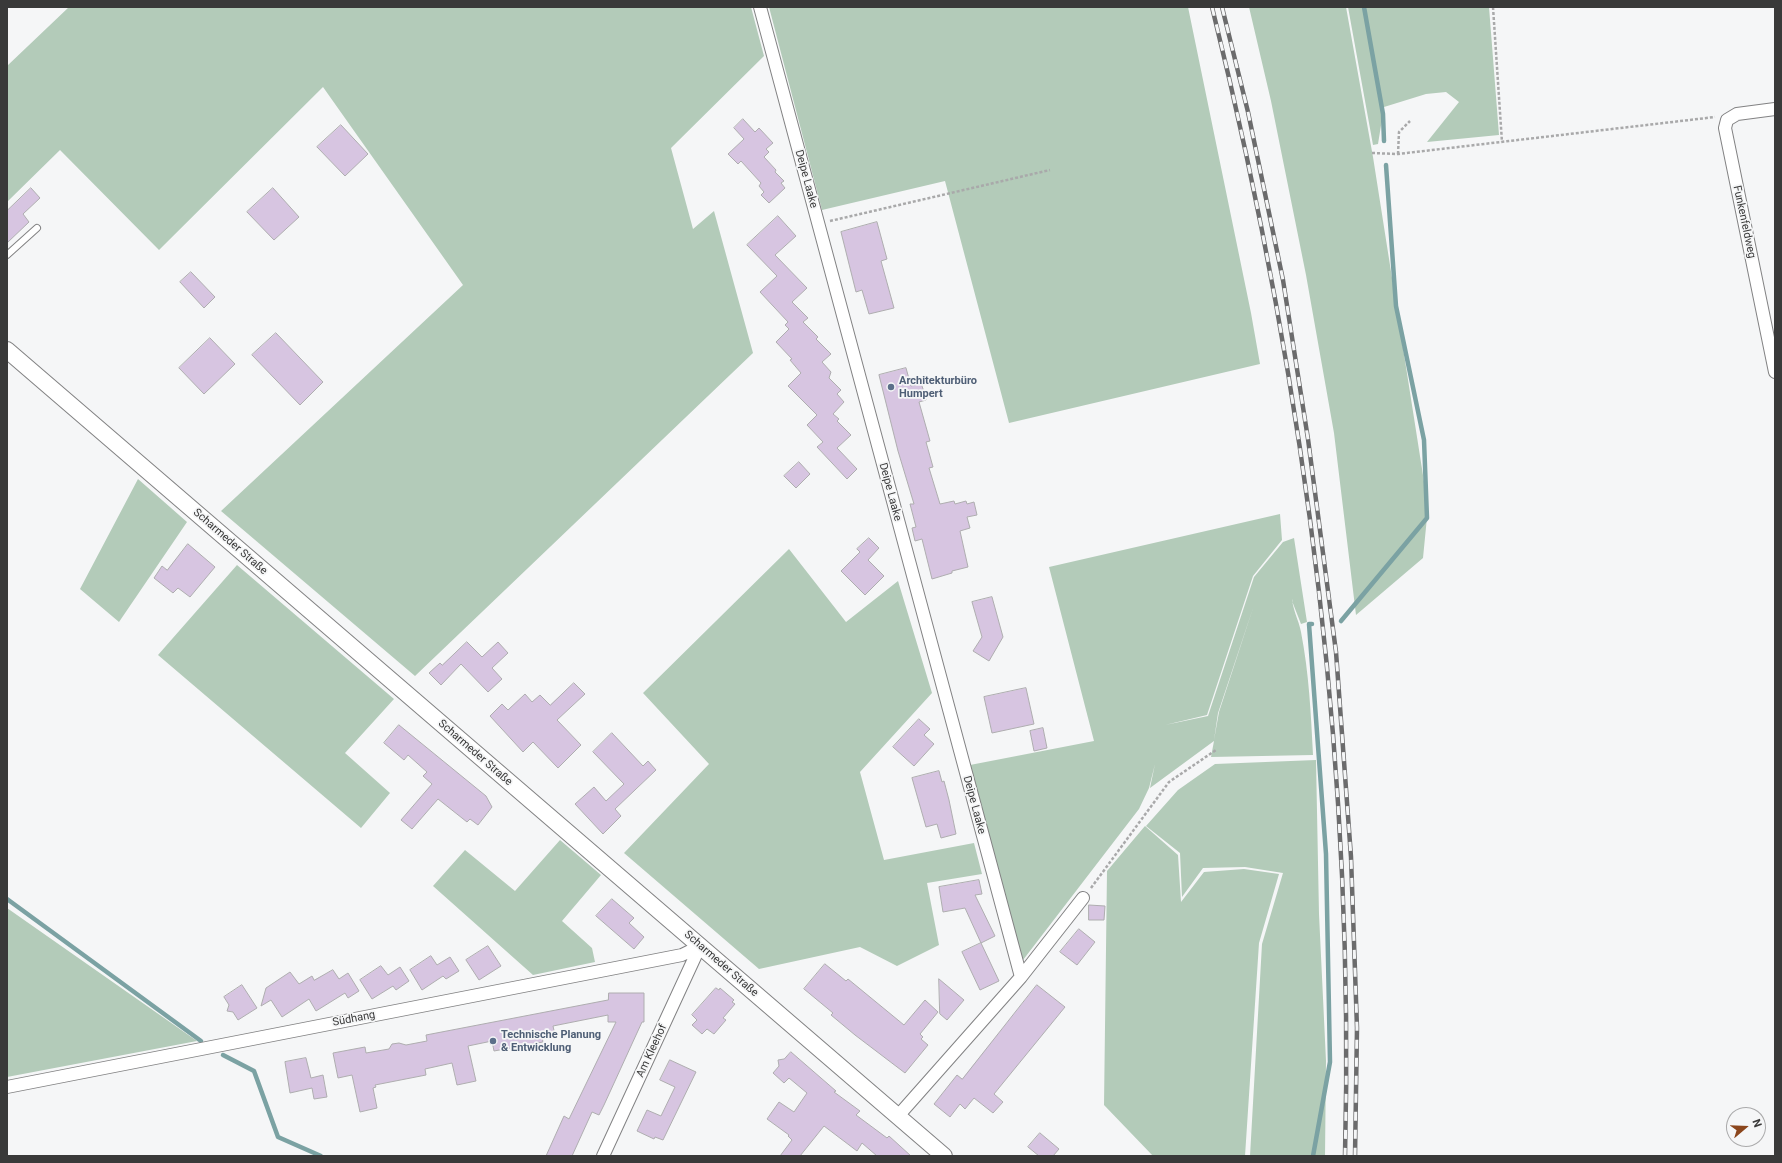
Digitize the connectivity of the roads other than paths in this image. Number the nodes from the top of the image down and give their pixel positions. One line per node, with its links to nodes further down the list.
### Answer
1 (760, 7): 9 (street, Deipe Laake)
2 (1775, 109): 6 (street, Funkenfeldweg)
3 (37, 228): 4 (lane)
4 (7, 255)
5 (7, 350): 8 (street, Scharmeder Straße)
6 (1775, 372)
7 (1083, 898): 9 (street)
8 (700, 946): 10 (street, Südhang); 11 (street, Scharmeder Straße); 12 (street, Am Kleehof)
9 (1021, 978): 11 (street)
10 (7, 1087)
11 (898, 1116): 13 (street, Scharmeder Straße)
12 (603, 1156)
13 (944, 1156)

